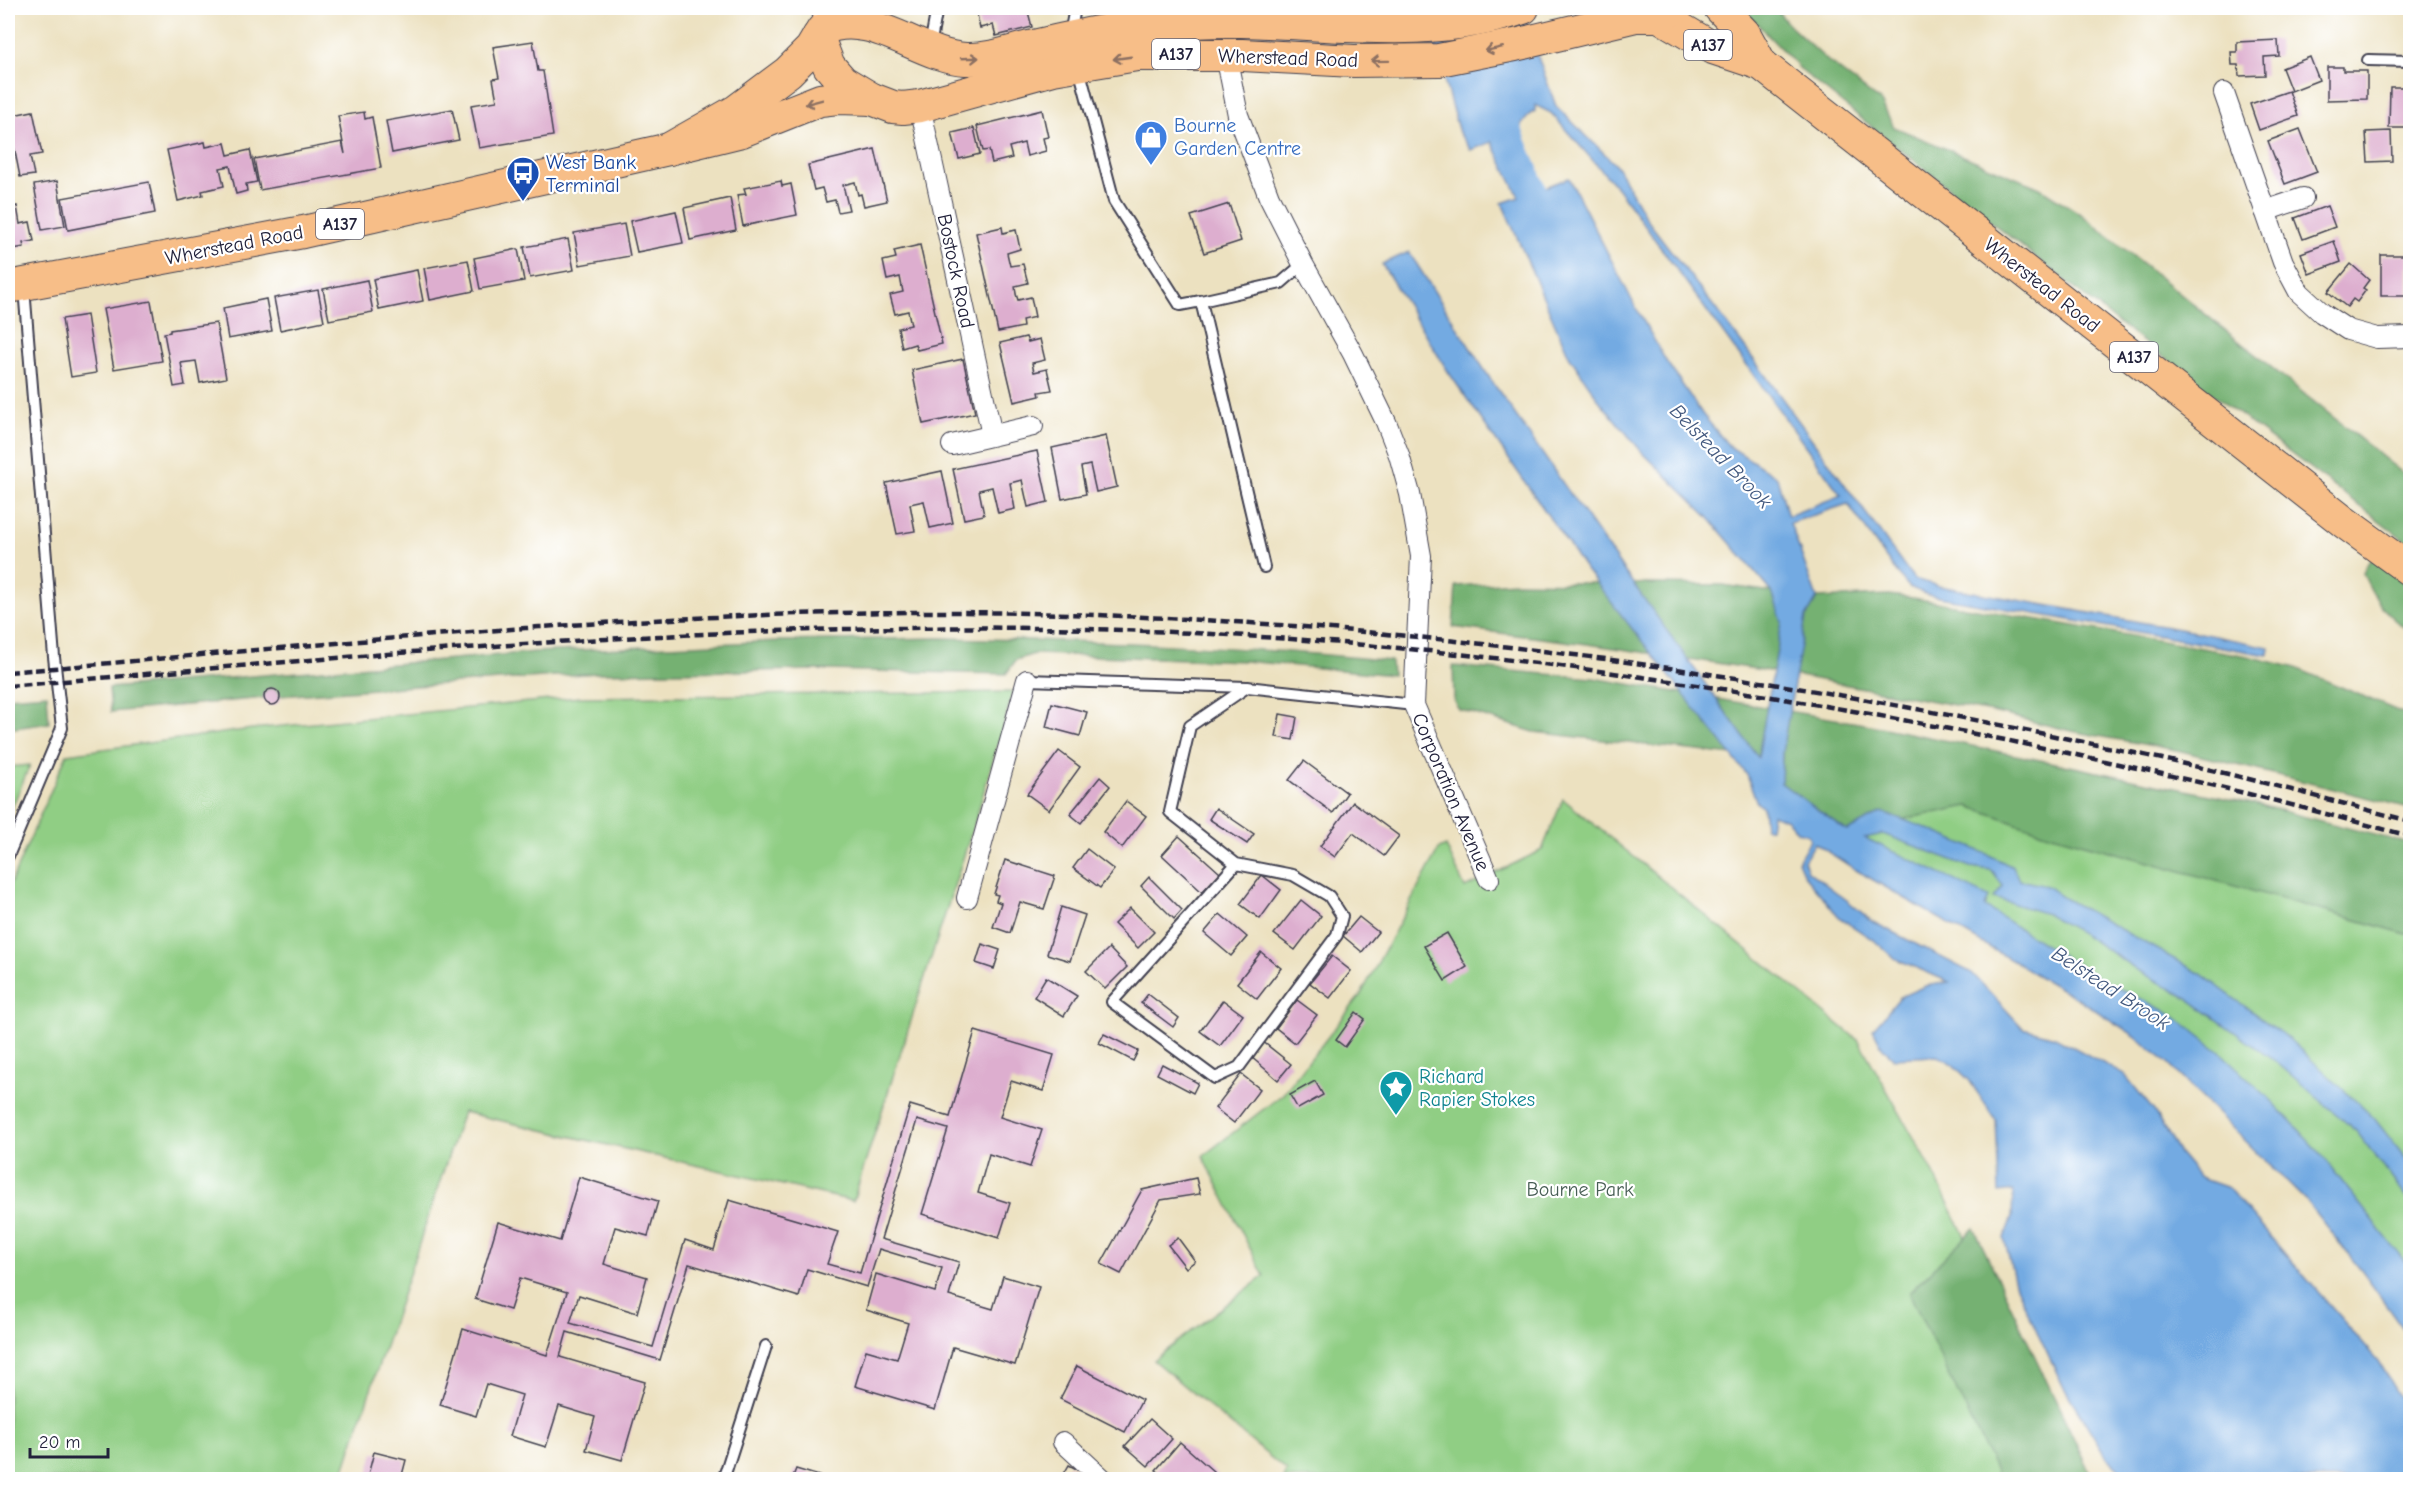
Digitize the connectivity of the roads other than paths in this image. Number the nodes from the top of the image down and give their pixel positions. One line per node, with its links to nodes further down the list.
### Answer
1 (937, 8): 8 (lane)
2 (1523, 8): 5 (main road, Wherstead Road / A137)
3 (1720, 8): 12 (main road, A137)
4 (1649, 12): 9 (main road, Wherstead Road / A137, one-way to 9); 12 (main road, A137)
5 (1183, 15): 7 (main road, Wherstead Road / A137)
6 (818, 26): 8 (main road, Wherstead Road / A137); 14 (main road, Wherstead Road / A137); 16 (main road, Wherstead Road / A137)
7 (1074, 37): 8 (main road, Wherstead Road / A137, one-way to 7); 9 (main road, Wherstead Road / A137, one-way to 7); 15 (main road, Wherstead Road / A137); 21 (lane)
8 (930, 50)
9 (1226, 55): 19 (street)
10 (2368, 60): 11 (lane)
11 (2410, 61)
12 (1761, 64): 27 (main road, Wherstead Road / A137)
13 (2224, 93): 18 (street)
14 (872, 99): 15 (main road, Wherstead Road / A137); 16 (main road, Wherstead Road / A137, one-way to 16)
15 (920, 106): 24 (street, Bostock Road)
16 (669, 149): 20 (main road, Wherstead Road / A137)
17 (2303, 198): 18 (street)
18 (2265, 211): 22 (street)
19 (1303, 264): 21 (lane); 30 (street)
20 (16, 286): 31 (lane)
21 (1201, 301): 26 (lane)
22 (2410, 337)
23 (1033, 426): 24 (street)
24 (992, 435): 25 (street)
25 (952, 445)
26 (1264, 567)
27 (2410, 570)
28 (1027, 680): 29 (lane); 34 (street)
29 (1247, 687): 30 (lane); 32 (lane)
30 (1414, 705): 33 (street, Corporation Avenue)
31 (8, 856)
32 (1236, 864): 32 (lane)
33 (1489, 879)
34 (967, 898)
35 (766, 1346): 37 (lane)
36 (1063, 1442): 38 (street)
37 (723, 1479)
38 (1104, 1479)

